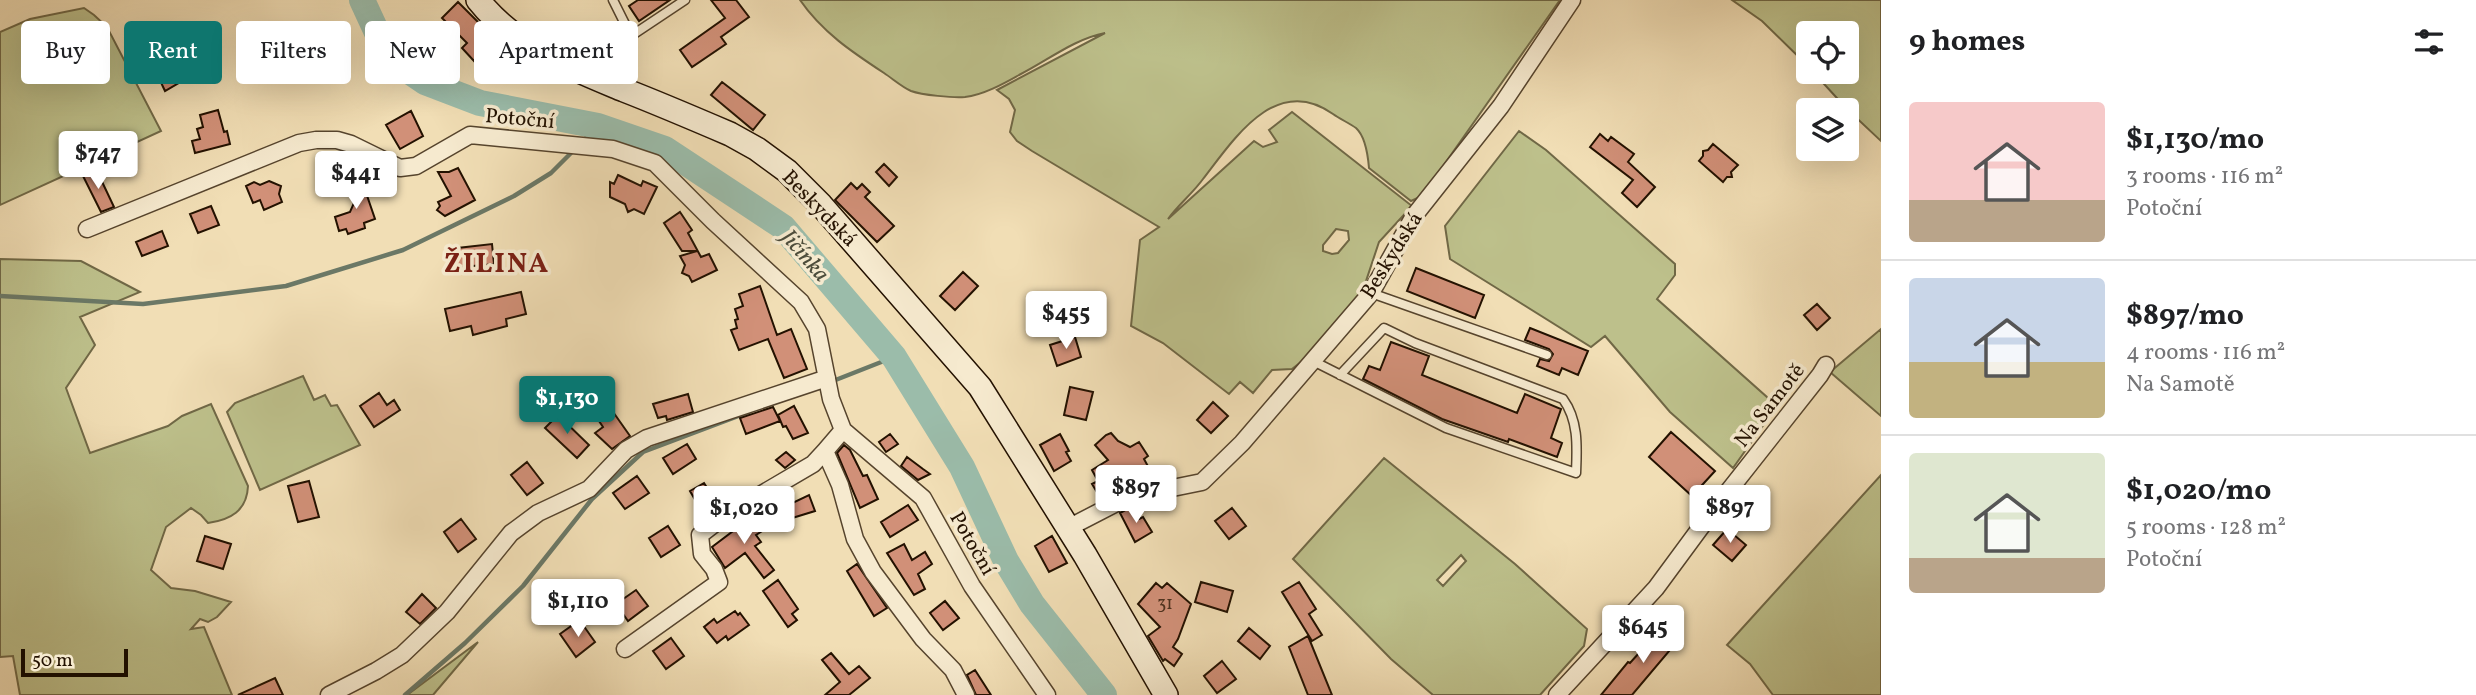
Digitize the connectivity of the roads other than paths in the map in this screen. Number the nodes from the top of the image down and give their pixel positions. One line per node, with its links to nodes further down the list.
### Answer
1 (478, 0): 5 (street, Beskydská)
2 (612, 0): 6 (lane)
3 (685, 0): 7 (lane)
4 (1572, 0): 10 (street, Beskydská)
5 (496, 21)
6 (623, 21)
7 (638, 31)
8 (611, 84): 18 (street, Beskydská)
9 (86, 229): 15 (street, Potoční)
10 (1371, 293): 11 (lane); 12 (street, Beskydská)
11 (1547, 355)
12 (1313, 361): 14 (lane); 18 (street, Beskydská)
13 (1826, 365): 24 (street, Na Samotě)
14 (1340, 374): 14 (lane)
15 (827, 378): 16 (street, Potoční); 20 (street)
16 (843, 430): 17 (street); 22 (street, Potoční)
17 (825, 451): 19 (street); 21 (street)
18 (1068, 528): 23 (street, Beskydská)
19 (625, 649)
20 (329, 695)
21 (966, 695)
22 (1047, 695)
23 (1166, 695)
24 (1557, 695)

